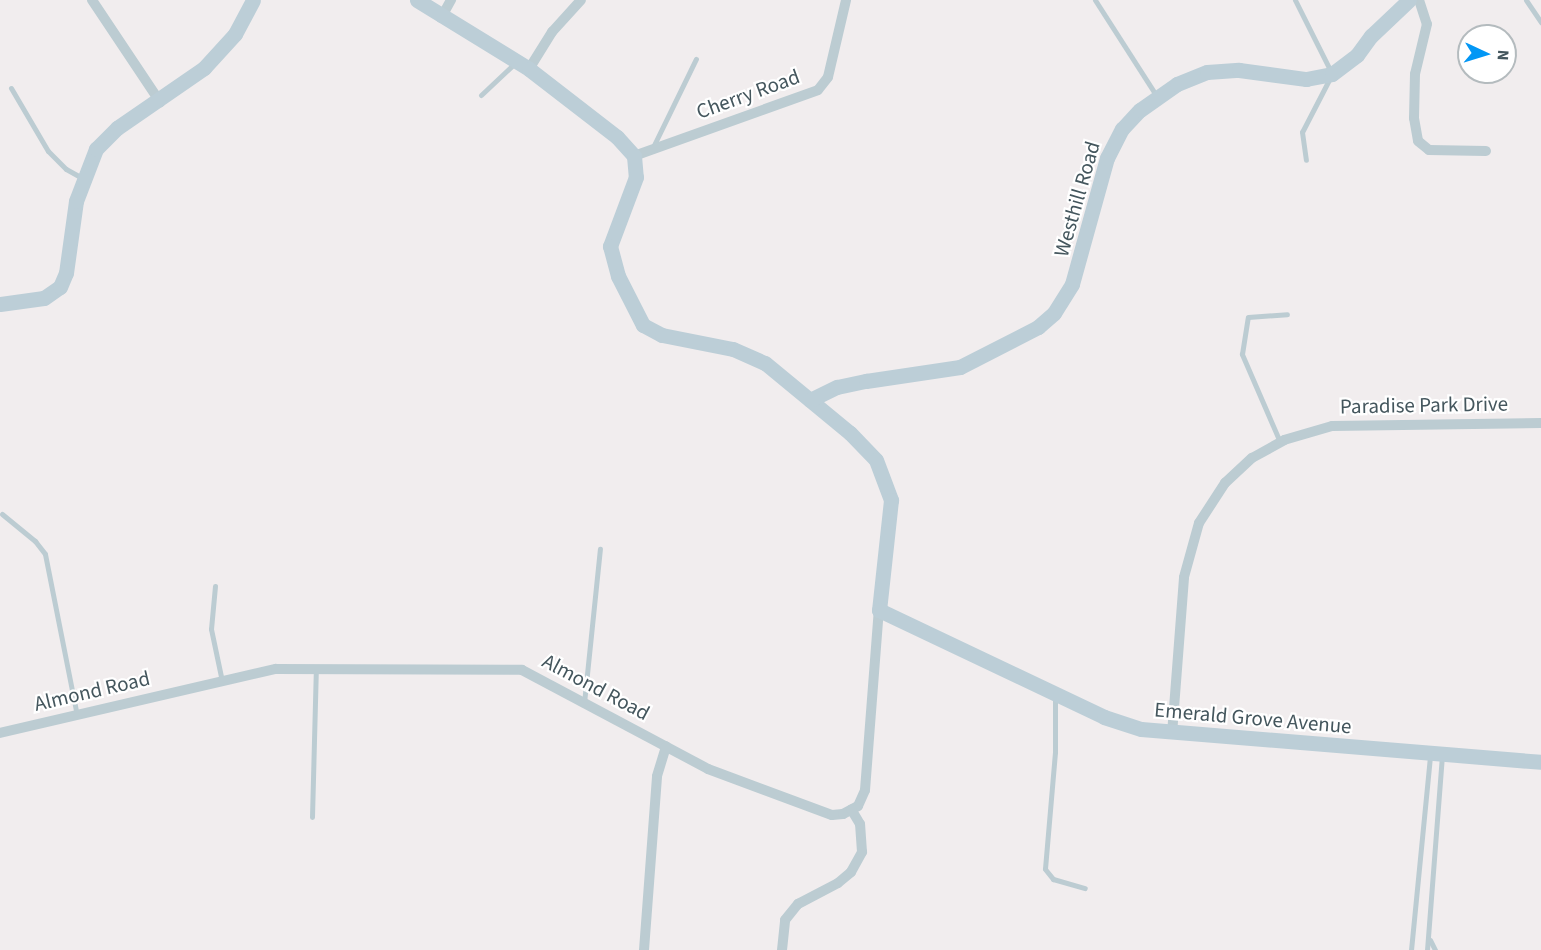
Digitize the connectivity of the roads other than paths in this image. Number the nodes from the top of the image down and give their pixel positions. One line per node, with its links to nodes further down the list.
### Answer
1 (92, 0): 21 (street)
2 (253, 0): 21 (street)
3 (417, 0): 13 (street)
4 (451, 0): 13 (street)
5 (581, 0): 16 (street)
6 (846, 0): 22 (street, Cherry Road)
7 (1095, 0): 20 (lane)
8 (1295, 0): 17 (lane)
9 (1409, 0): 17 (street, Westhill Road)
10 (1419, 0): 23 (street)
11 (1526, 0): 12 (lane)
12 (1538, 12): 14 (lane)
13 (441, 18): 16 (street)
14 (1541, 22)
15 (696, 59): 22 (lane)
16 (523, 65): 19 (lane); 24 (street)
17 (1332, 74): 20 (street, Westhill Road); 25 (lane)
18 (11, 88): 26 (lane)
19 (481, 95)
20 (1157, 97): 29 (street, Westhill Road)
21 (160, 102): 26 (street)
22 (653, 149): 24 (street, Cherry Road)
23 (1486, 152)
24 (634, 156): 29 (street)
25 (1306, 160)
26 (82, 178): 27 (street)
27 (0, 304)
28 (1287, 314): 31 (lane)
29 (810, 400): 35 (street)
30 (1541, 423): 31 (street, Paradise Park Drive)
31 (1280, 442): 42 (street, Paradise Park Drive)
32 (2, 514): 40 (lane)
33 (600, 549): 39 (lane)
34 (215, 586): 37 (lane)
35 (879, 610): 38 (street, Emerald Grove Avenue); 46 (street)
36 (316, 669): 37 (street, Almond Road); 39 (street, Almond Road); 47 (lane)
37 (222, 681): 40 (street, Almond Road)
38 (1055, 694): 42 (street, Emerald Grove Avenue); 48 (lane)
39 (584, 703): 43 (street, Almond Road)
40 (77, 715): 41 (street, Almond Road)
41 (0, 733)
42 (1172, 734): 44 (street, Emerald Grove Avenue)
43 (666, 746): 46 (street, Almond Road); 50 (street)
44 (1436, 754): 45 (street, Emerald Grove Avenue); 49 (lane); 52 (lane)
45 (1541, 762)
46 (851, 809): 51 (street)
47 (312, 818)
48 (1085, 888)
49 (1429, 939): 53 (lane); 54 (lane)
50 (644, 950)
51 (782, 950)
52 (1411, 950)
53 (1428, 950)
54 (1435, 950)

